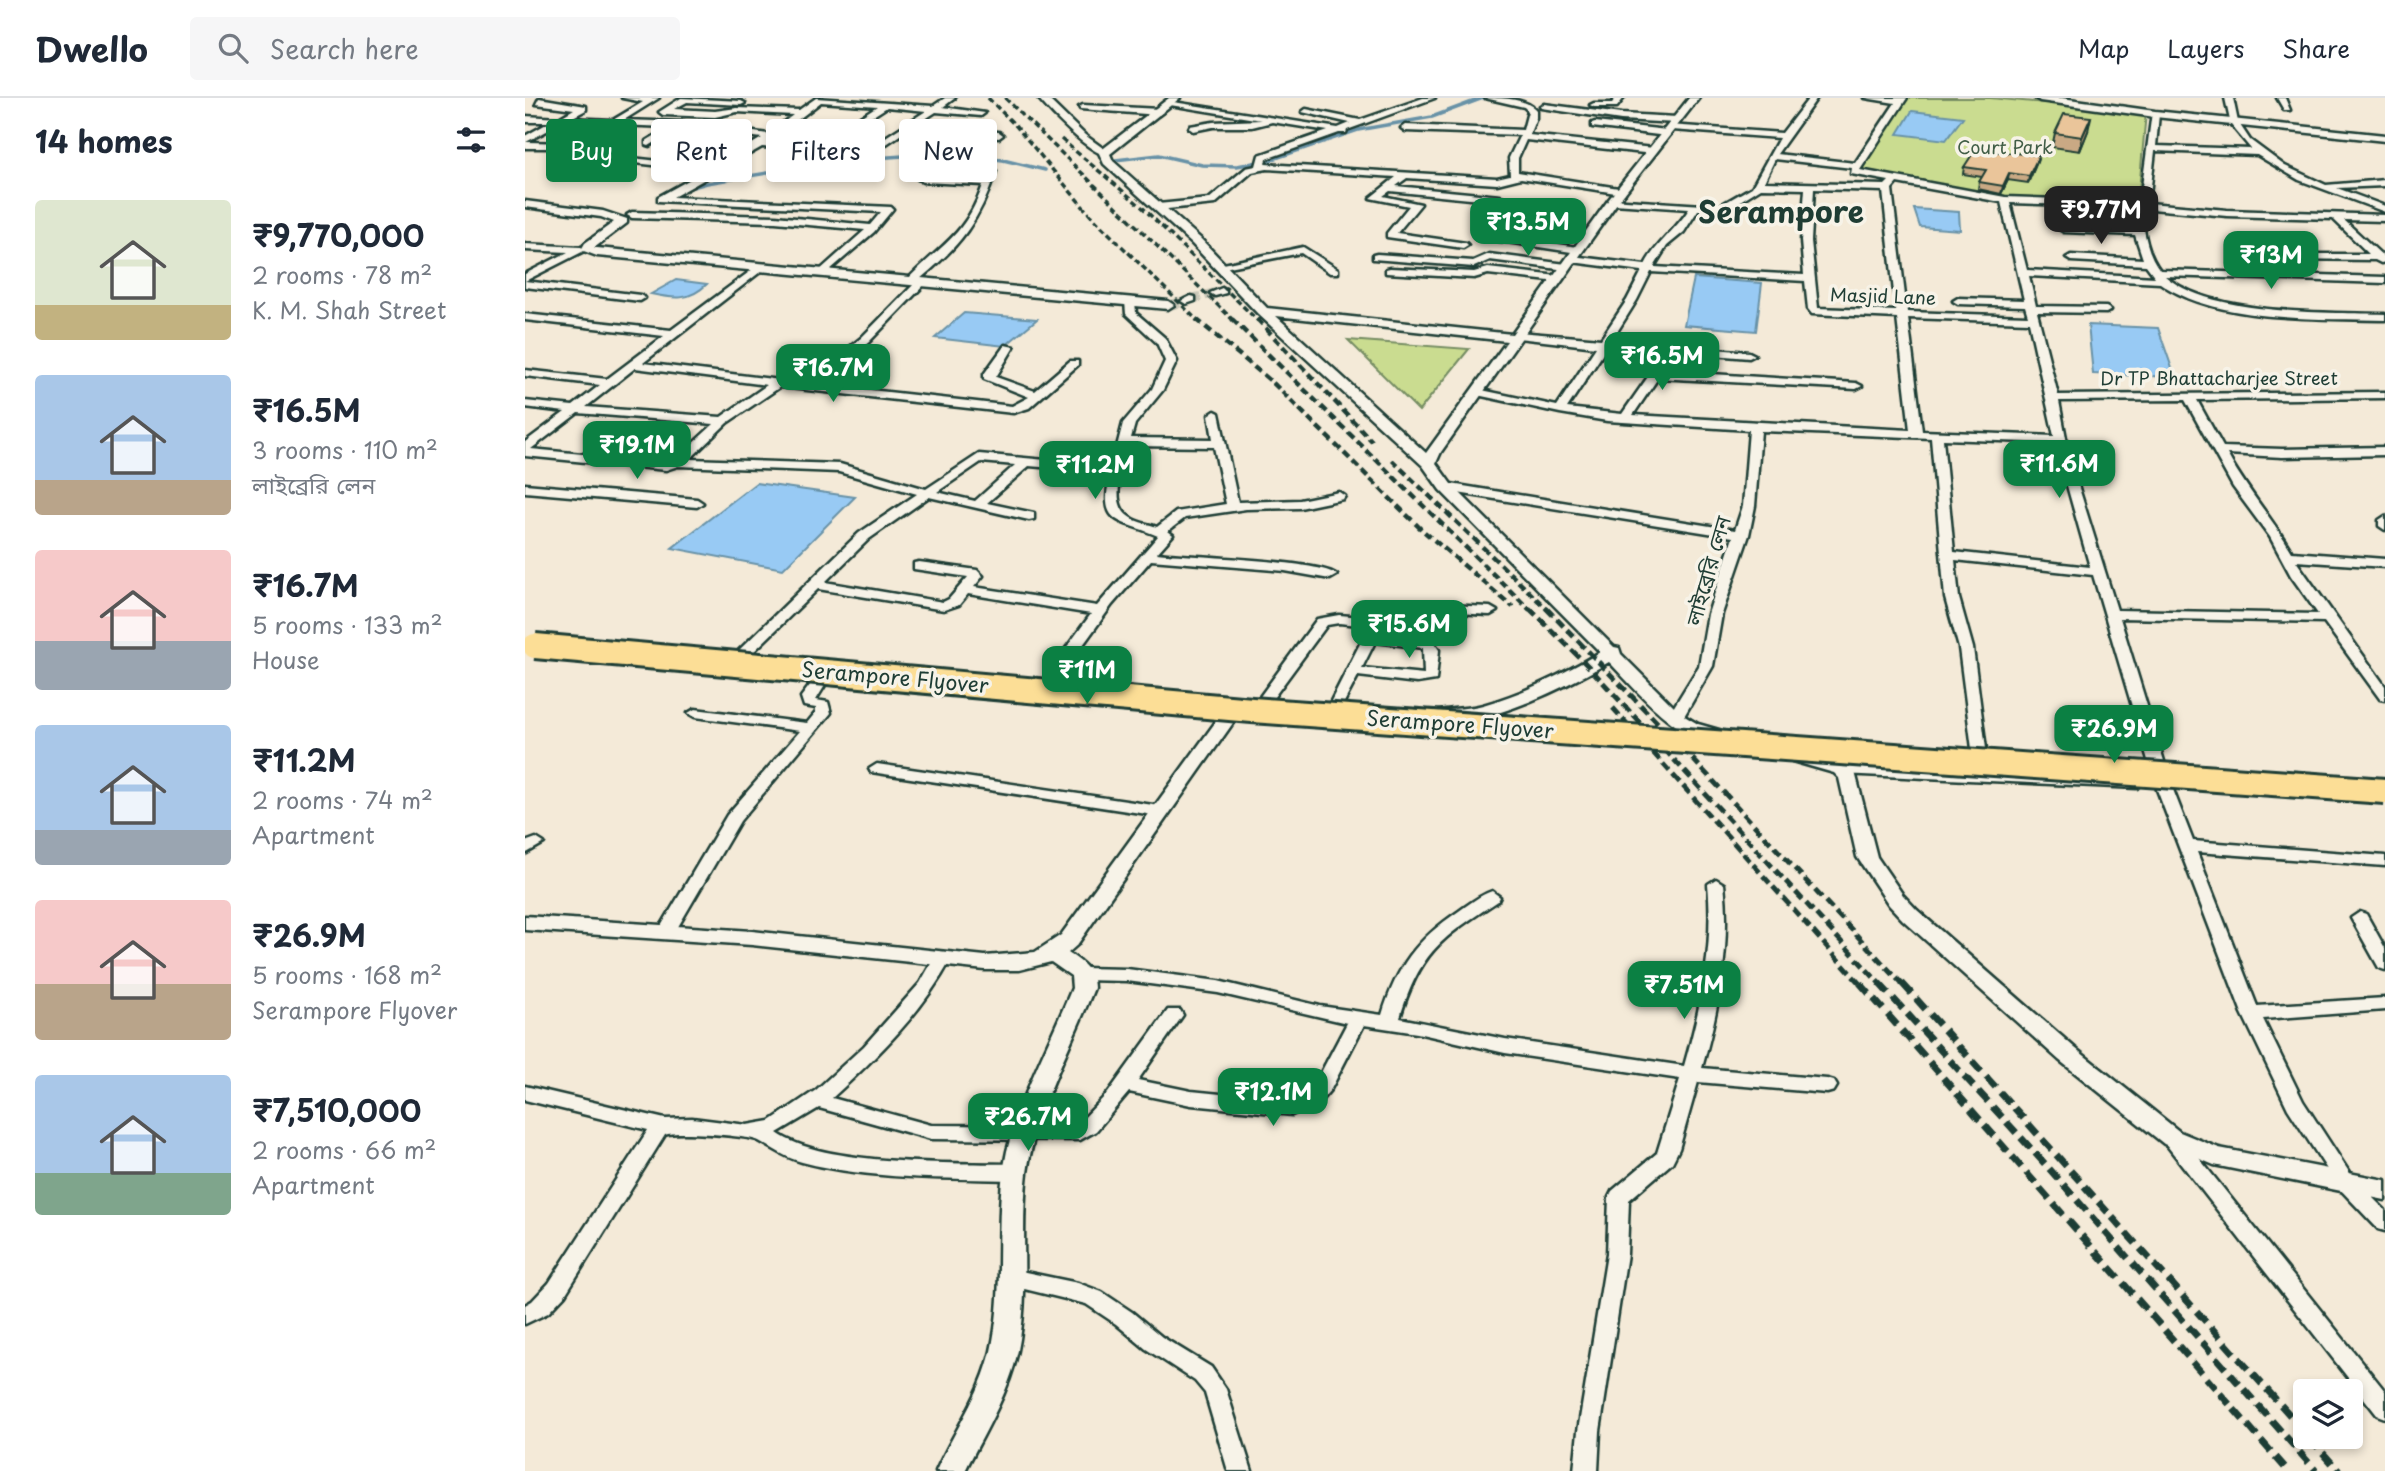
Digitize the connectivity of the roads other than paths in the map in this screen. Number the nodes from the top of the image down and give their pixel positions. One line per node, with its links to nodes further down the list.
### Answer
1 (545, 98): 34 (street)
2 (626, 98): 16 (street)
3 (821, 98): 20 (street); 29 (street)
4 (951, 98): 25 (street)
5 (1042, 98): 62 (street)
6 (1431, 98): 43 (street)
7 (1489, 98): 21 (street)
8 (1621, 98): 22 (street)
9 (1694, 98): 45 (street)
10 (1813, 98): 51 (street)
11 (1869, 98): 17 (street)
12 (2033, 98): 13 (street)
13 (2040, 98): 31 (street)
14 (2229, 98): 39 (street)
15 (2281, 98): 24 (street)
16 (654, 99): 35 (street)
17 (1901, 99): 64 (street)
18 (1173, 100): 27 (street); 33 (street)
19 (741, 103): 26 (street)
20 (886, 104): 25 (street); 57 (street)
21 (1528, 106): 22 (street); 52 (street)
22 (1544, 106): 45 (street)
23 (1083, 107): 27 (street)
24 (2287, 108)
25 (935, 109): 30 (street); 37 (street)
26 (666, 111): 29 (street); 41 (street)
27 (1159, 112): 62 (street)
28 (1306, 112): 43 (street)
29 (803, 113): 36 (street)
30 (981, 113)
31 (2155, 114): 39 (street); 58 (street)
32 (525, 118): 38 (street)
33 (1273, 118): 47 (street); 50 (street)
34 (563, 119)
35 (620, 119)
36 (795, 119)
37 (920, 119)
38 (546, 120)
39 (2233, 122): 53 (street); 61 (street)
40 (637, 123): 41 (street)
41 (646, 123): 42 (street)
42 (651, 123)
43 (1365, 123): 50 (street)
44 (1595, 125): 45 (street)
45 (1673, 125): 51 (street); 60 (street)
46 (525, 128): 49 (street)
47 (1193, 128)
48 (1405, 128): 52 (street)
49 (546, 129): 55 (street)
50 (1343, 131): 65 (street)
51 (1786, 132): 63 (street)
52 (1525, 135): 60 (street); 67 (street)
53 (2385, 138)
54 (766, 140): 57 (street)
55 (525, 143): 56 (street)
56 (546, 144)
57 (761, 144): 59 (street)
58 (2151, 148): 61 (street); 83 (street)
59 (752, 149)
60 (1653, 151): 77 (street)
61 (2261, 152): 74 (street)
62 (1104, 153): 84 (street)
63 (1772, 156): 64 (street); 73 (street)
64 (1857, 166): 72 (street)
65 (1260, 167): 66 (street); 84 (street)
66 (1405, 175): 67 (street); 76 (street)
67 (1518, 176): 77 (street)
68 (694, 182): 78 (street)
69 (972, 182): 70 (street)
70 (988, 183): 115 (street)
71 (2385, 183): 74 (street)
72 (1890, 184): 75 (street); 80 (street); 123 (street)
73 (1758, 185): 75 (street); 85 (street)
74 (2324, 186): 86 (street)
75 (1810, 187): 113 (street, Masjid Lane)
76 (1386, 188): 79 (street); 94 (street)
77 (1622, 191): 81 (street)
78 (661, 199): 88 (street); 90 (street)
79 (1500, 199)
80 (2005, 200): 83 (street); 109 (street)
81 (1613, 201): 85 (street); 100 (street)
82 (525, 204): 88 (street)
83 (2140, 205): 87 (street); 92 (street)
84 (1158, 207): 103 (street)
85 (1695, 208): 105 (street)
86 (2385, 209)
87 (2336, 217): 89 (street); 101 (street)
88 (628, 218): 90 (street); 96 (street)
89 (2385, 218)
90 (873, 228): 108 (street)
91 (2064, 229): 92 (street)
92 (2138, 232): 102 (street)
93 (1483, 236): 100 (street)
94 (1462, 245)
95 (525, 247): 96 (street)
96 (584, 250): 104 (street); 111 (street)
97 (1377, 257): 100 (street)
98 (2283, 257): 101 (street)
99 (2071, 258): 102 (street)
100 (1572, 259): 105 (street); 112 (street)
101 (2382, 260)
102 (2149, 261): 110 (street)
103 (1219, 266): 106 (street); 122 (street)
104 (759, 267): 108 (street); 126 (street)
105 (1647, 268): 113 (street); 128 (street)
106 (1334, 271)
107 (1390, 271): 112 (street)
108 (823, 273): 115 (street)
109 (2021, 273): 110 (street); 120 (street)
110 (2159, 276): 114 (street); 125 (street)
111 (526, 278): 116 (street)
112 (1558, 278): 127 (street)
113 (1809, 278): 123 (street, Masjid Lane)
114 (2385, 280)
115 (917, 281): 117 (street); 138 (street)
116 (641, 298)
117 (1130, 301): 119 (street); 155 (street)
118 (1958, 301): 120 (street)
119 (1169, 305)
120 (2032, 310): 121 (street); 123 (street, Masjid Lane); 144 (street)
121 (2106, 310)
122 (1263, 312): 127 (street); 162 (street)
123 (1900, 315): 152 (street)
124 (525, 317): 126 (street)
125 (2385, 317)
126 (674, 334): 133 (street)
127 (1517, 336): 128 (street); 140 (street)
128 (1601, 343): 130 (street); 147 (street)
129 (1009, 347): 142 (street)
130 (1672, 348): 131 (street); 135 (street)
131 (1749, 355)
132 (1074, 363): 142 (street)
133 (634, 365): 136 (street); 137 (street)
134 (525, 373): 136 (street)
135 (1655, 374): 139 (street); 149 (street)
136 (611, 383): 146 (street)
137 (778, 383): 138 (street); 150 (street)
138 (809, 385): 142 (street)
139 (1856, 386)
140 (1477, 392): 147 (street); 162 (street)
141 (2385, 395): 143 (street, Dr TP Bhattacharjee Street)
142 (1037, 396)
143 (2189, 397): 144 (street, Dr TP Bhattacharjee Street); 158 (street)
144 (2053, 398): 154 (street)
145 (525, 404): 146 (street)
146 (574, 411): 150 (street); 157 (street)
147 (1560, 411): 149 (street)
148 (1215, 415): 156 (street)
149 (1625, 418): 151 (street)
150 (723, 421): 160 (street)
151 (1755, 427): 152 (street); 175 (street, লাইব্রেরি লেন)
152 (1916, 434): 153 (street)
153 (1937, 435): 154 (street); 176 (street)
154 (2059, 440): 181 (street)
155 (1124, 442): 156 (street); 163 (street)
156 (1219, 443): 170 (street)
157 (527, 445): 160 (street)
158 (2218, 450): 159 (street); 178 (street)
159 (2385, 451)
160 (678, 462): 166 (street)
161 (1026, 462): 163 (street); 166 (street); 169 (street)
162 (1429, 463): 164 (street)
163 (1117, 470): 174 (street)
164 (1445, 487): 175 (street); 192 (street)
165 (525, 488): 168 (street)
166 (930, 494): 169 (street); 183 (street)
167 (1339, 496): 170 (street)
168 (697, 503)
169 (977, 505): 171 (street)
170 (1233, 507): 174 (street)
171 (1029, 516)
172 (2385, 520): 173 (street)
173 (2385, 526)
174 (1159, 532): 177 (street)
175 (1742, 535): 202 (street, লাইব্রেরি লেন)
176 (1948, 555): 181 (street); 207 (street)
177 (1149, 556): 182 (street); 185 (street)
178 (2287, 556): 179 (street); 188 (street)
179 (2385, 563)
180 (919, 566): 184 (street)
181 (2098, 572): 187 (street)
182 (1330, 575)
183 (814, 584): 184 (street); 193 (street)
184 (965, 590): 185 (street)
185 (1101, 611): 196 (street)
186 (1490, 611): 189 (street)
187 (2111, 614): 188 (street); 208 (street)
188 (2329, 618): 197 (street)
189 (1378, 622): 190 (street); 198 (street)
190 (1371, 637): 194 (street); 194 (street)
191 (530, 649): 193 (street); 195 (street); 209 (main road, Serampore Flyover, bridge)
192 (1613, 652): 199 (street); 202 (street)
193 (741, 656): 196 (street)
194 (1355, 671): 199 (street)
195 (822, 679): 201 (street); 203 (street)
196 (1053, 684): 198 (street)
197 (2385, 695)
198 (1263, 702): 199 (street)
199 (1335, 707)
200 (695, 713): 203 (street)
201 (1231, 713): 204 (street); 211 (street)
202 (1675, 718): 206 (street)
203 (811, 728): 218 (street)
204 (1557, 741)
205 (877, 769): 211 (street)
206 (1841, 769): 207 (street); 236 (street)
207 (1983, 777): 208 (street)
208 (2164, 787): 210 (street); 212 (street)
209 (2385, 791)
210 (2385, 802)
211 (1160, 811): 219 (street)
212 (2186, 846): 213 (street); 224 (street)
213 (2385, 861)
214 (1716, 884): 228 (street)
215 (1492, 897): 227 (street)
216 (2360, 918): 221 (street)
217 (525, 923): 218 (street)
218 (667, 933): 220 (street)
219 (1054, 954): 220 (street); 222 (street)
220 (943, 959): 232 (street)
221 (2385, 964)
222 (1081, 974): 226 (street); 235 (street)
223 (2385, 1004): 224 (street)
224 (2251, 1013): 238 (street)
225 (1174, 1015): 229 (street)
226 (1359, 1018): 227 (street); 229 (street)
227 (1389, 1023): 228 (street)
228 (1691, 1074): 230 (street); 246 (street)
229 (1124, 1084): 235 (street)
230 (1827, 1086)
231 (525, 1093): 233 (street)
232 (815, 1100): 234 (street); 235 (street)
233 (663, 1126): 234 (street); 242 (street)
234 (761, 1132): 237 (street)
235 (1025, 1132): 237 (street)
236 (2172, 1138): 238 (street); 243 (street)
237 (1015, 1172): 241 (street)
238 (2346, 1183): 239 (street); 240 (street)
239 (2385, 1190)
240 (2385, 1223)
241 (1010, 1278): 244 (street); 245 (street)
242 (525, 1315)
243 (2385, 1408)
244 (950, 1471)
245 (1240, 1471)
246 (1586, 1471)

